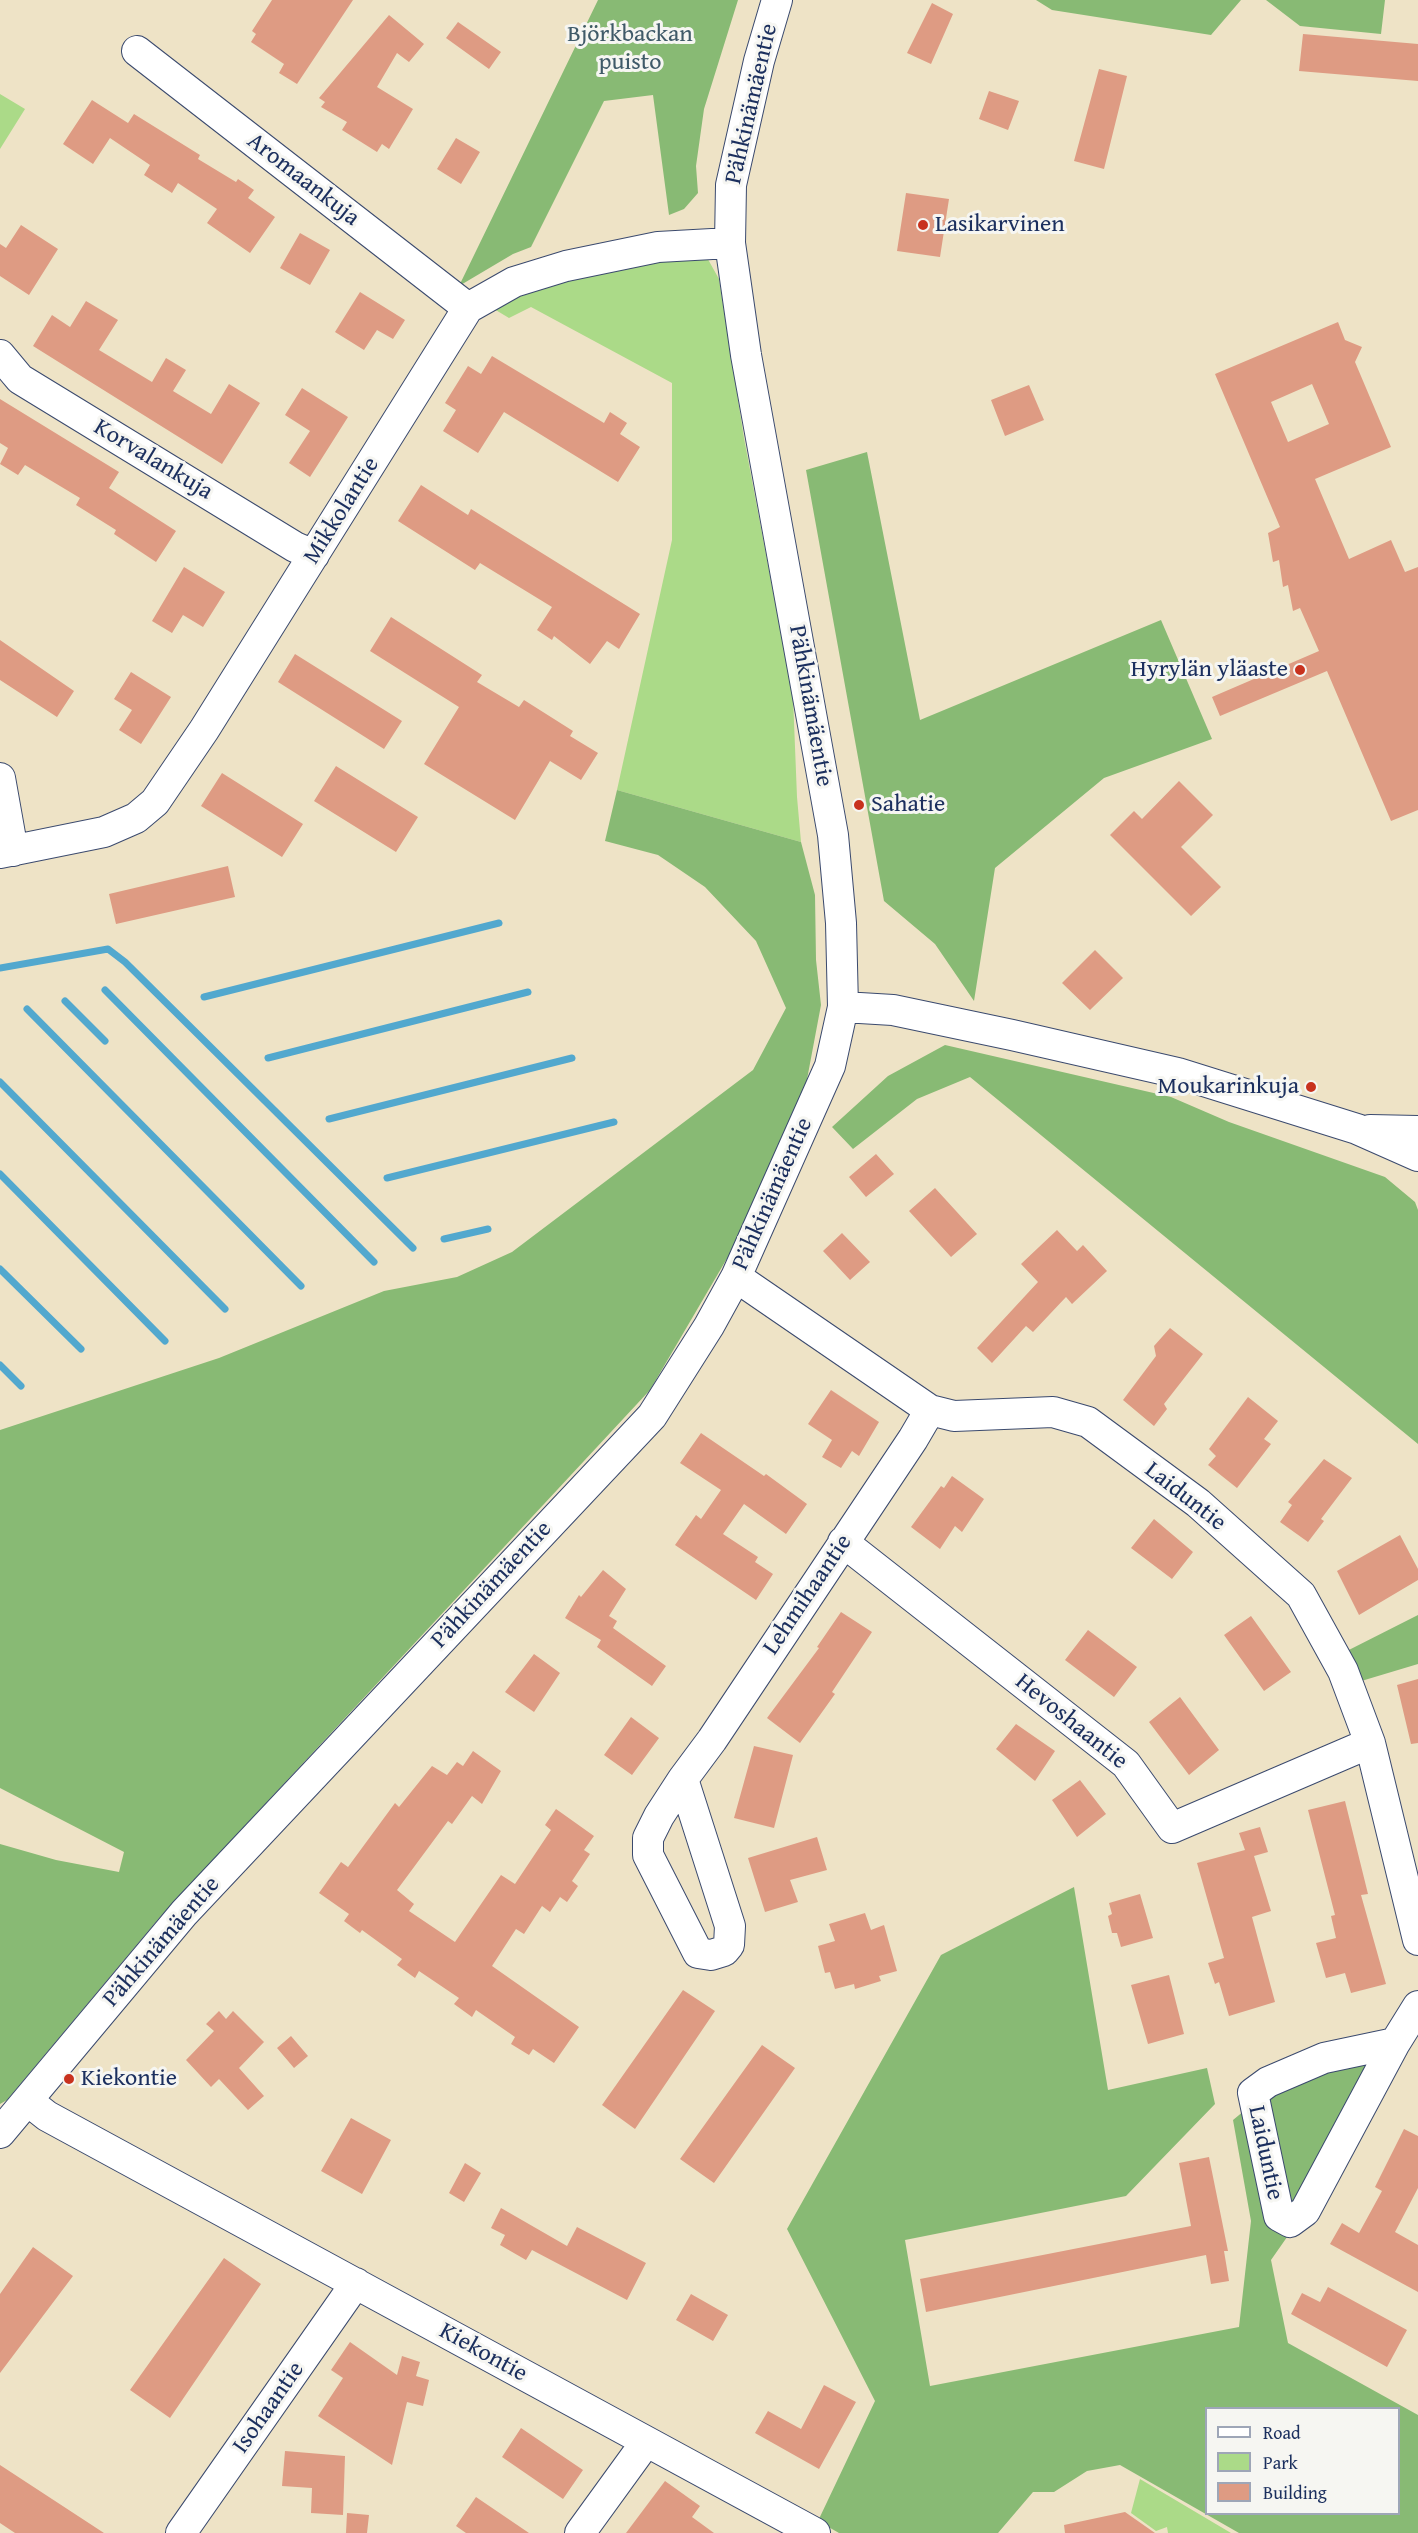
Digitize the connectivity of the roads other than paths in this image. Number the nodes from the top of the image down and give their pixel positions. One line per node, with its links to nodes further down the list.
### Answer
1 (777, 0): 3 (street, Pähkinämäentie)
2 (137, 51): 4 (street, Aromaankuja)
3 (730, 243): 4 (street, Mikkolantie); 9 (street, Pähkinämäentie)
4 (468, 308): 6 (street, Mikkolantie)
5 (0, 355): 6 (street, Korvalankuja)
6 (314, 555): 8 (street, Mikkolantie)
7 (0, 778): 8 (street)
8 (6, 852)
9 (843, 1007): 10 (street); 13 (street, Pähkinämäentie)
10 (1357, 1129): 11 (street); 12 (street)
11 (1418, 1131)
12 (1418, 1156)
13 (736, 1277): 14 (street, Laiduntie); 21 (street, Pähkinämäentie)
14 (930, 1410): 15 (street, Lehmihaantie); 16 (street, Laiduntie)
15 (843, 1542): 16 (street, Hevoshaantie); 17 (street, Lehmihaantie)
16 (1370, 1743): 18 (street, Laiduntie)
17 (683, 1779): 17 (street, Lehmihaantie)
18 (1418, 1940)
19 (1418, 2006): 20 (street, Laiduntie)
20 (1395, 2043): 20 (street, Laiduntie)
21 (28, 2101): 22 (street, Pähkinämäentie); 23 (street, Kiekontie)
22 (0, 2133)
23 (356, 2283): 24 (street, Kiekontie); 25 (street, Isohaantie)
24 (646, 2442): 26 (street); 27 (street, Kiekontie)
25 (181, 2533)
26 (580, 2533)
27 (815, 2533)

